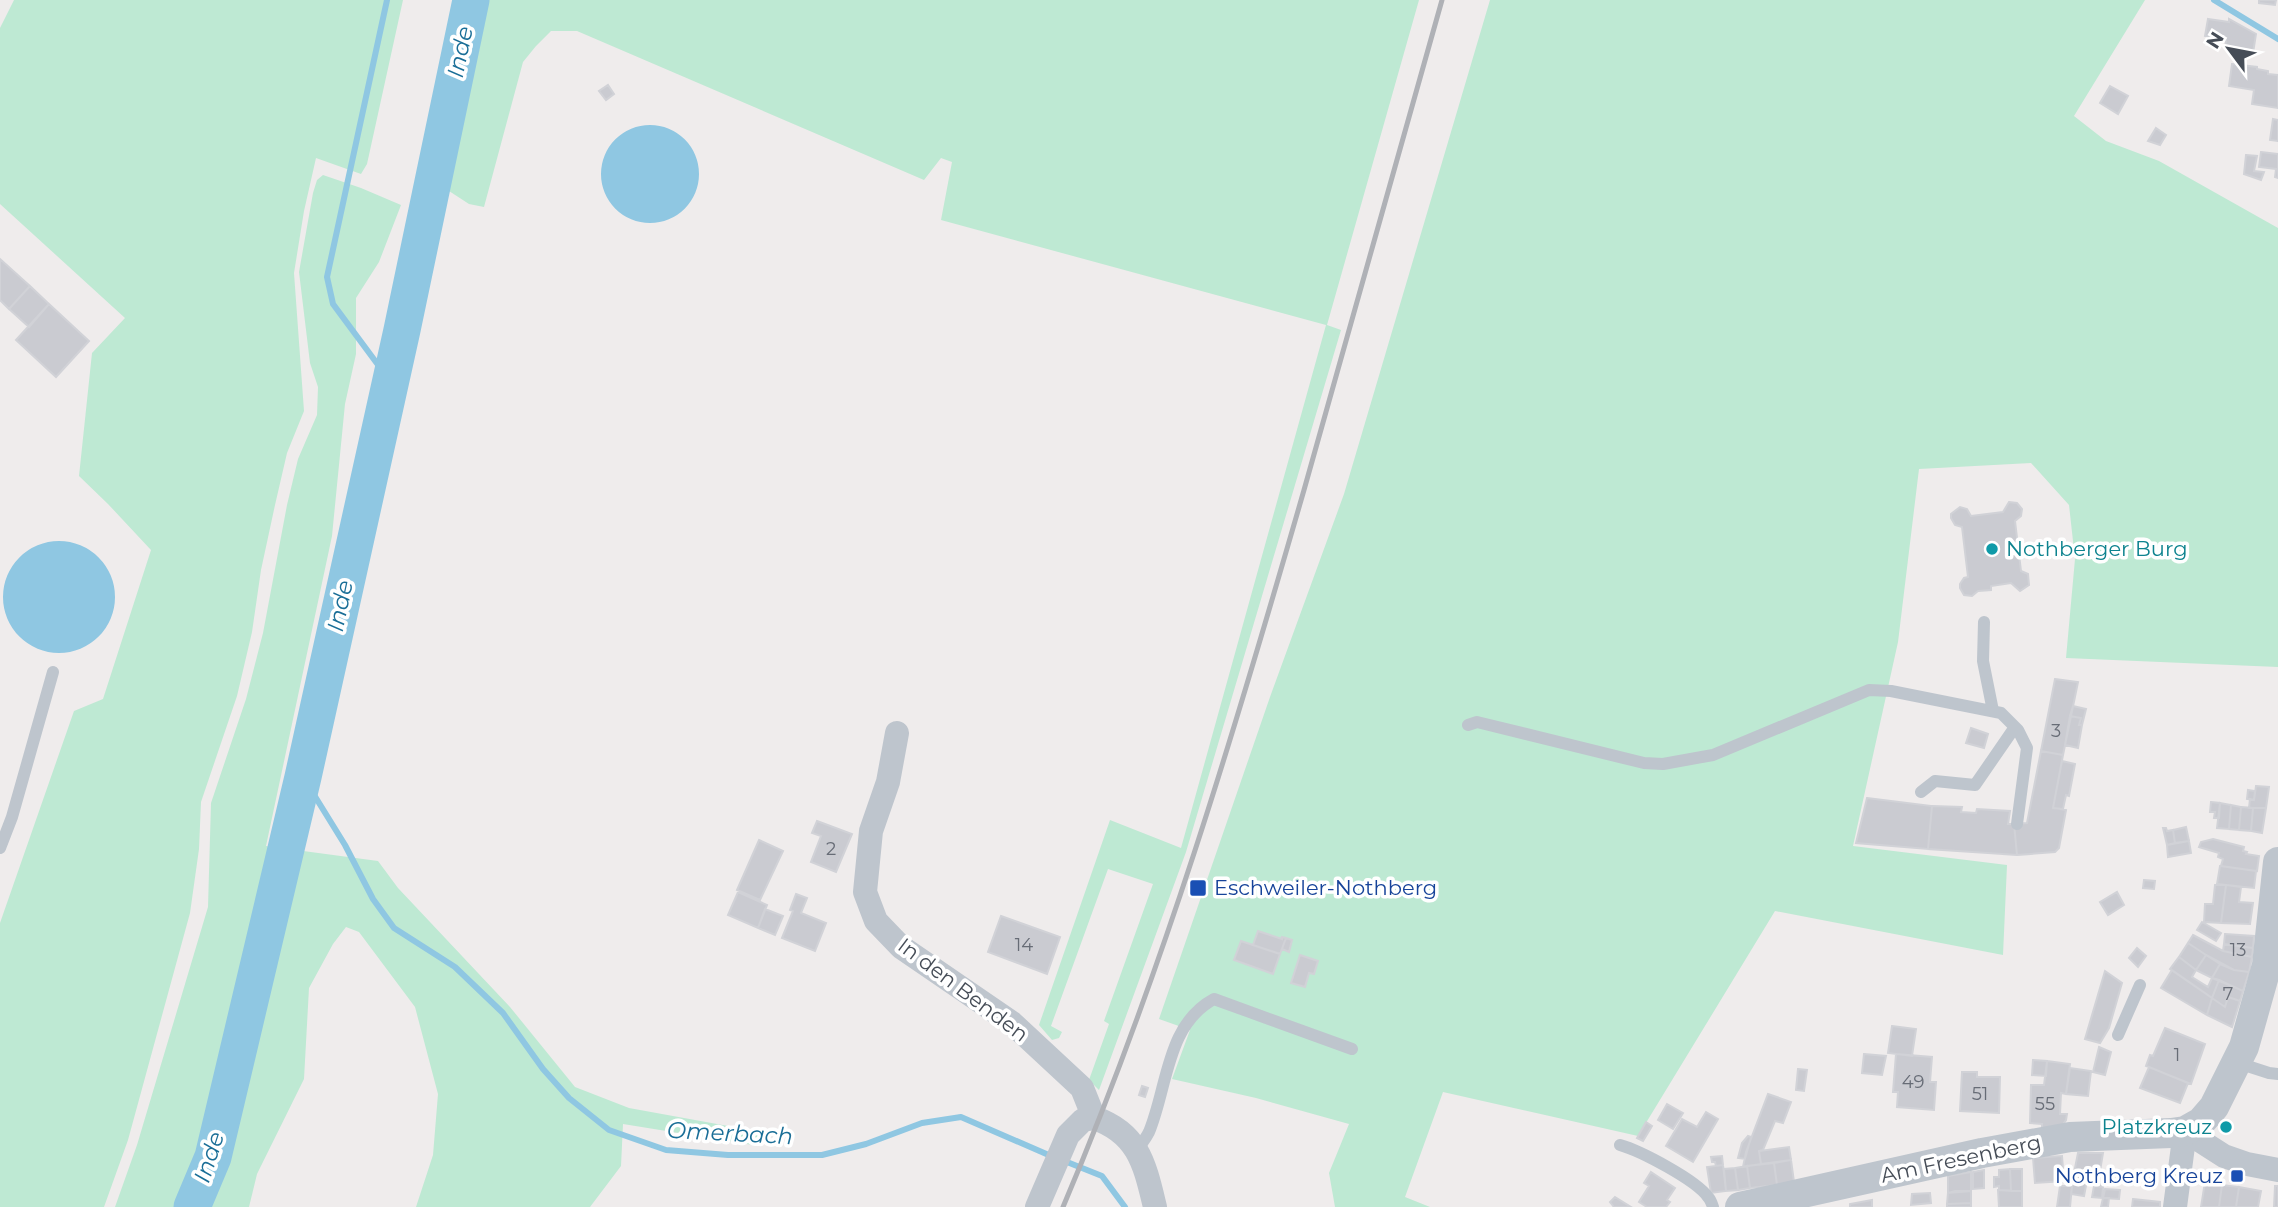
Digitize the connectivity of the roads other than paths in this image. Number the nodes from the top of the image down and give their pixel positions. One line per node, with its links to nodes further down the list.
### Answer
1 (1984, 622): 3 (lane)
2 (53, 673): 9 (lane)
3 (1993, 711): 4 (lane); 5 (lane)
4 (1468, 725)
5 (2015, 727): 7 (lane); 8 (lane)
6 (897, 733): 16 (street, In den Benden)
7 (1921, 792)
8 (2017, 824)
9 (0, 848)
10 (2278, 862): 14 (street)
11 (2140, 985): 12 (lane)
12 (2118, 1035)
13 (1352, 1049): 19 (lane)
14 (2237, 1063): 15 (lane); 17 (street)
15 (2278, 1074)
16 (1078, 1128): 19 (street); 21 (street)
17 (2185, 1131): 20 (street); 24 (street, Am Fresenberg); 25 (street)
18 (1620, 1145): 23 (lane)
19 (1138, 1150): 22 (street)
20 (2278, 1170)
21 (1037, 1207)
22 (1155, 1207)
23 (1713, 1207)
24 (1740, 1207)
25 (2175, 1207)

